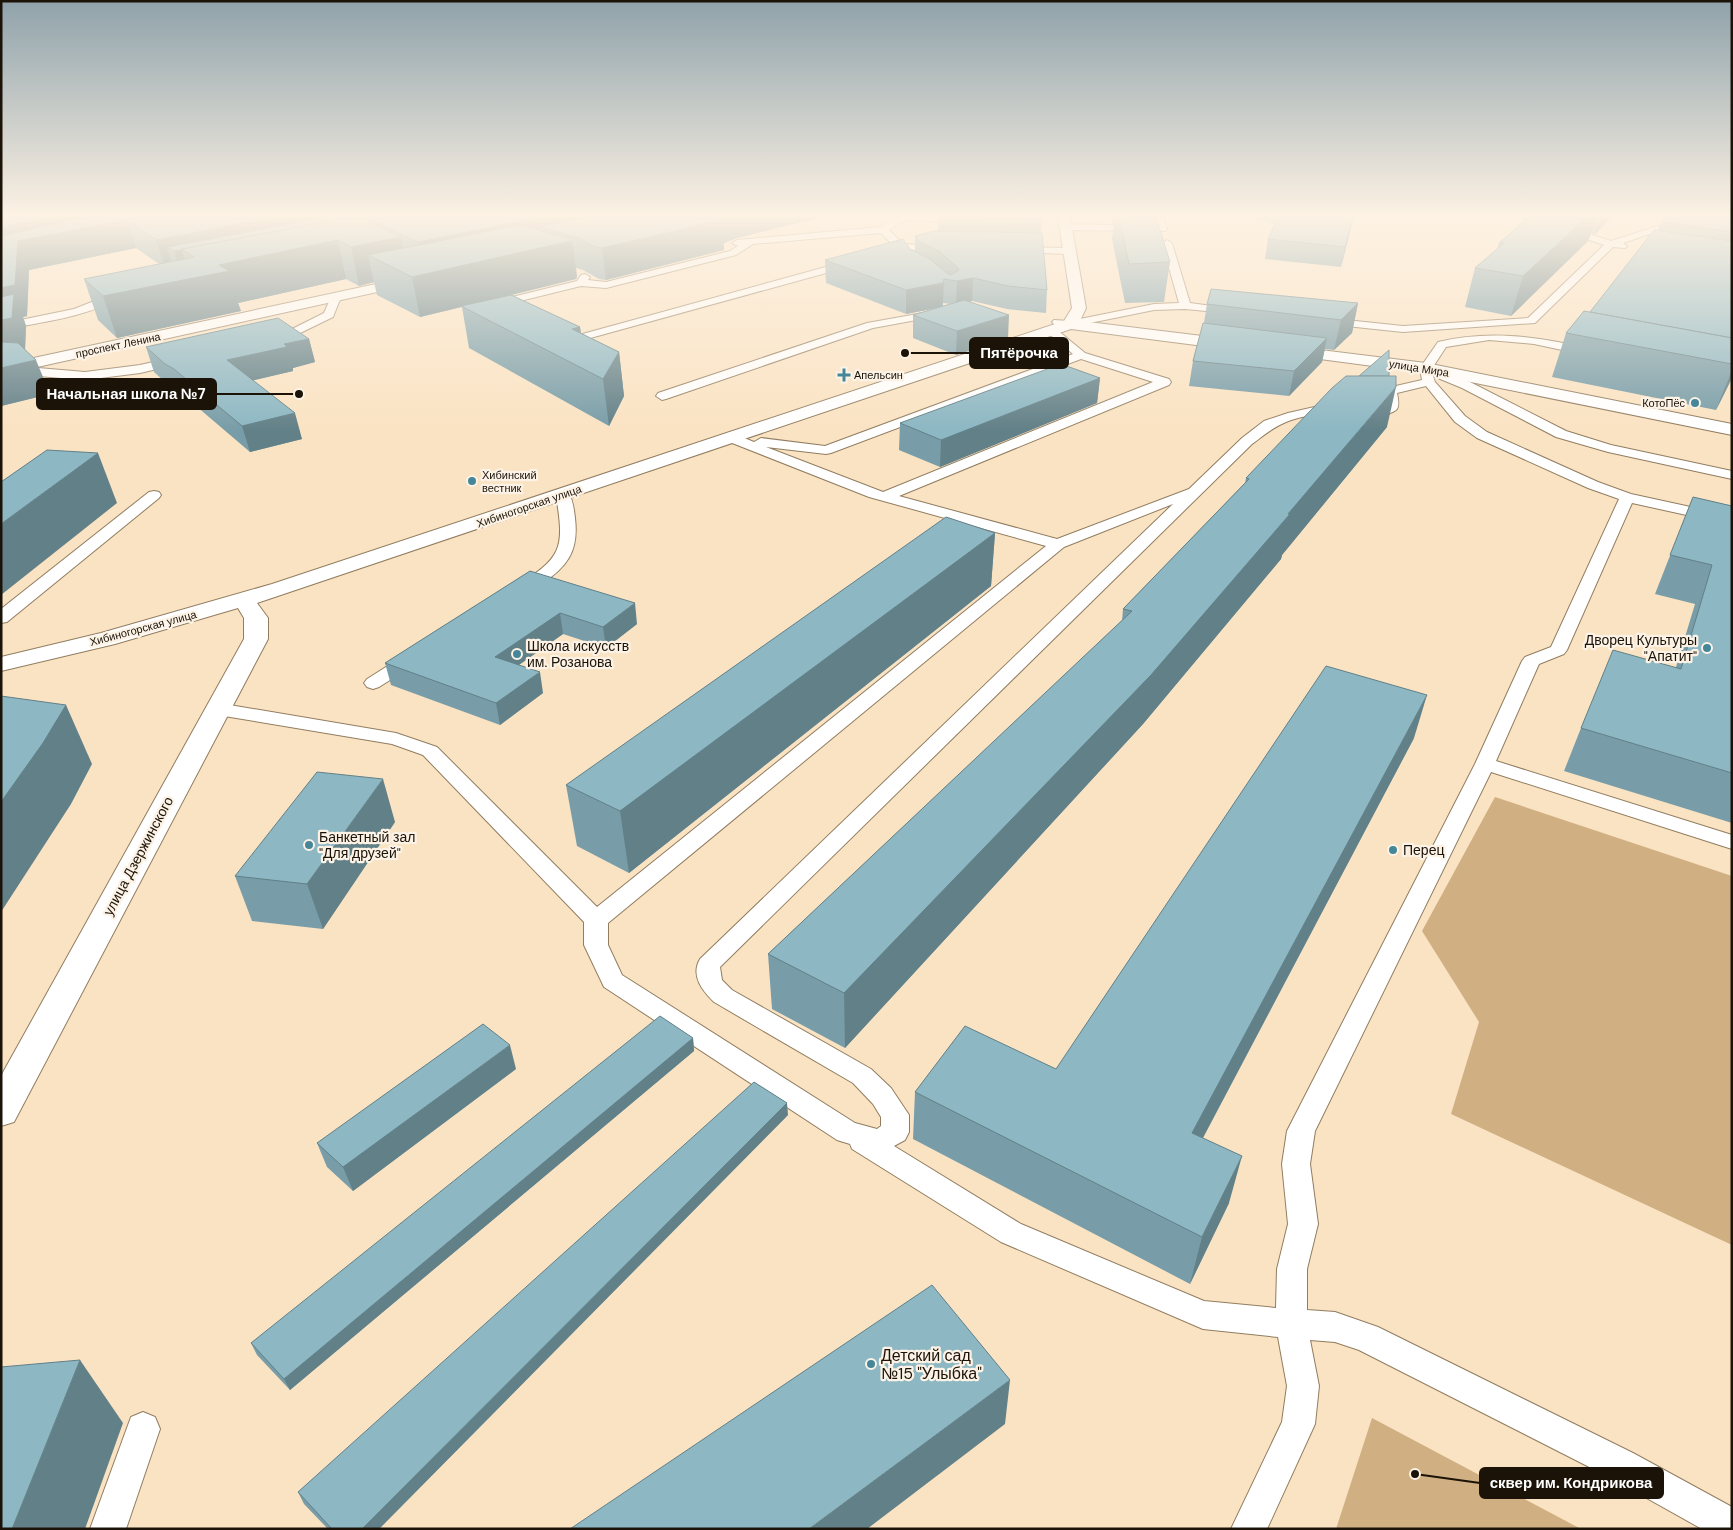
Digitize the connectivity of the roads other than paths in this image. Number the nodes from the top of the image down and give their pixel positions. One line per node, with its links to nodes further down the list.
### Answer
1 (123, 288): 15 (lane)
2 (374, 288): 8 (street, проспект Ленина)
3 (552, 288): 9 (lane)
4 (757, 288): 17 (lane)
5 (1075, 288): 14 (street)
6 (1180, 288): 10 (lane)
7 (1565, 288): 13 (lane)
8 (336, 297): 16 (lane); 23 (street, проспект Ленина)
9 (490, 305)
10 (1185, 306): 12 (lane); 14 (lane)
11 (954, 310): 25 (lane)
12 (1244, 313)
13 (1314, 320)
14 (1056, 325): 18 (street); 21 (lane); 27 (street, Хибиногорская улица)
15 (1, 327)
16 (260, 342)
17 (561, 343)
18 (1250, 346)
19 (1269, 349): 24 (street, улица Мира)
20 (1600, 354): 24 (lane)
21 (1081, 355): 27 (lane); 32 (lane)
22 (186, 358): 23 (lane)
23 (4, 369)
24 (1428, 375): 26 (street, улица Мира); 28 (lane); 29 (lane); 33 (lane)
25 (662, 396)
26 (1732, 430)
27 (732, 438): 31 (street, Хибиногорская улица); 32 (lane)
28 (1732, 474)
29 (1198, 489): 35 (lane); 47 (lane)
30 (154, 494): 38 (lane)
31 (563, 495): 36 (lane); 37 (street, Хибиногорская улица)
32 (884, 497): 35 (lane)
33 (1627, 497): 34 (lane); 43 (lane)
34 (1732, 521)
35 (1058, 544): 45 (lane)
36 (508, 598)
37 (244, 600): 40 (street, Хибиногорская улица); 42 (street, улица Дзержинского)
38 (1, 618)
39 (424, 651): 41 (lane)
40 (1, 664)
41 (373, 683)
42 (218, 709): 45 (lane); 46 (street, улица Дзержинского)
43 (1485, 764): 44 (lane); 48 (lane)
44 (1732, 842)
45 (596, 920): 47 (lane)
46 (1, 1111)
47 (847, 1132): 48 (lane)
48 (1291, 1324): 50 (lane); 52 (lane)
49 (143, 1429): 51 (lane)
50 (1732, 1526)
51 (108, 1529)
52 (1249, 1529)

